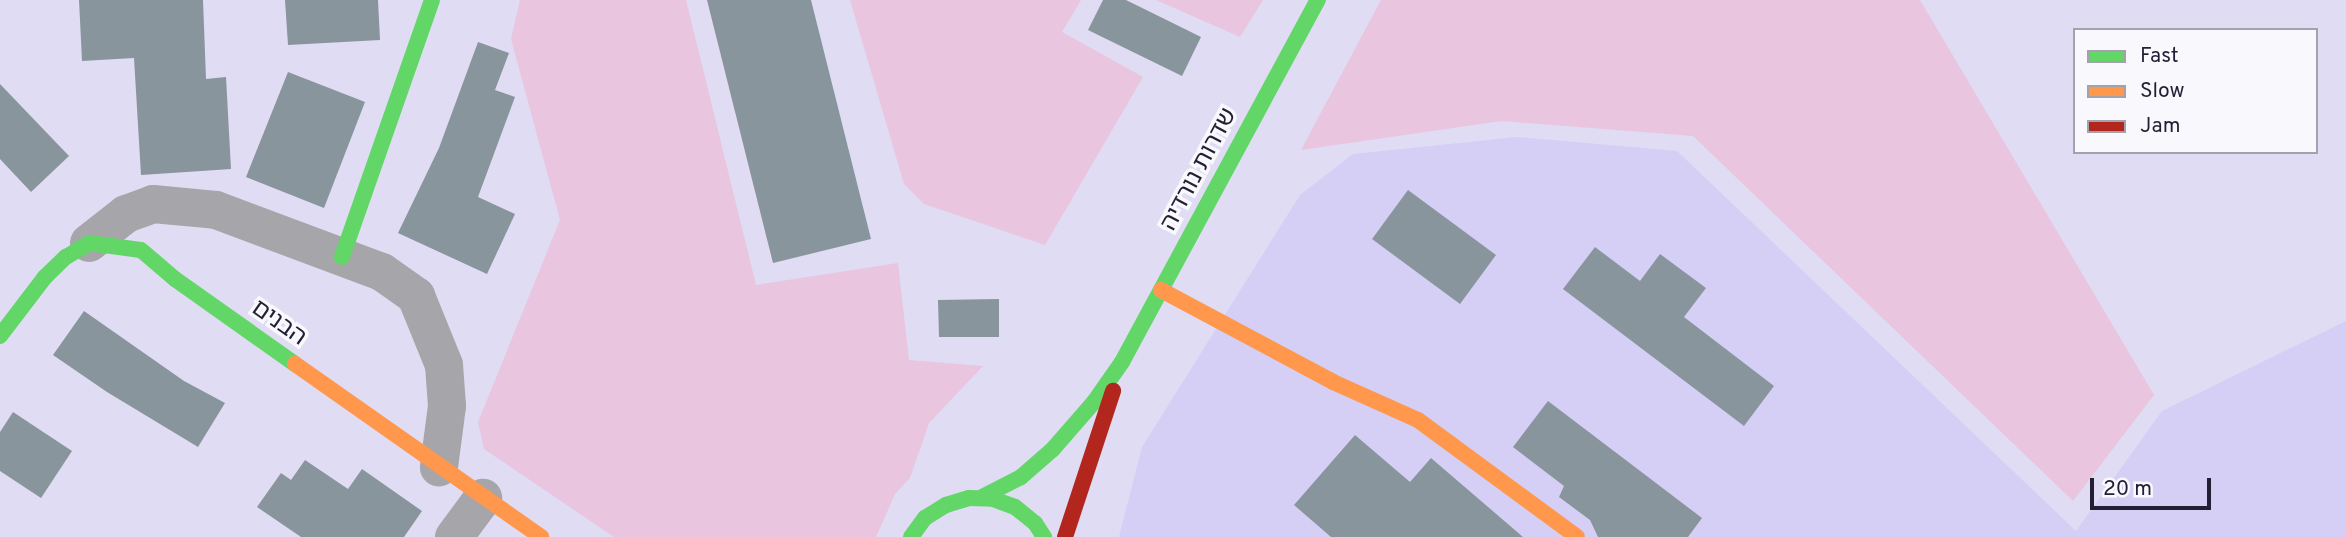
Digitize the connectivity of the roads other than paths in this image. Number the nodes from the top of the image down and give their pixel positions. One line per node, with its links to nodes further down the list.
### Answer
1 (432, 0): 4 (street)
2 (1318, 0): 5 (street, שדרות נורדיה)
3 (89, 243): 4 (street); 6 (street); 8 (street, הבנים)
4 (342, 257): 8 (street)
5 (1161, 290): 7 (street, שדרות נורדיה); 16 (street)
6 (0, 337)
7 (1122, 362): 10 (street, שדרות נורדיה); 15 (street, שדרות נורדיה)
8 (439, 467): 9 (street, הבנים)
9 (483, 498): 11 (street); 12 (street, הבנים)
10 (980, 498): 13 (street); 14 (street)
11 (454, 537)
12 (541, 537)
13 (911, 537)
14 (1044, 537)
15 (1065, 537)
16 (1577, 537)

